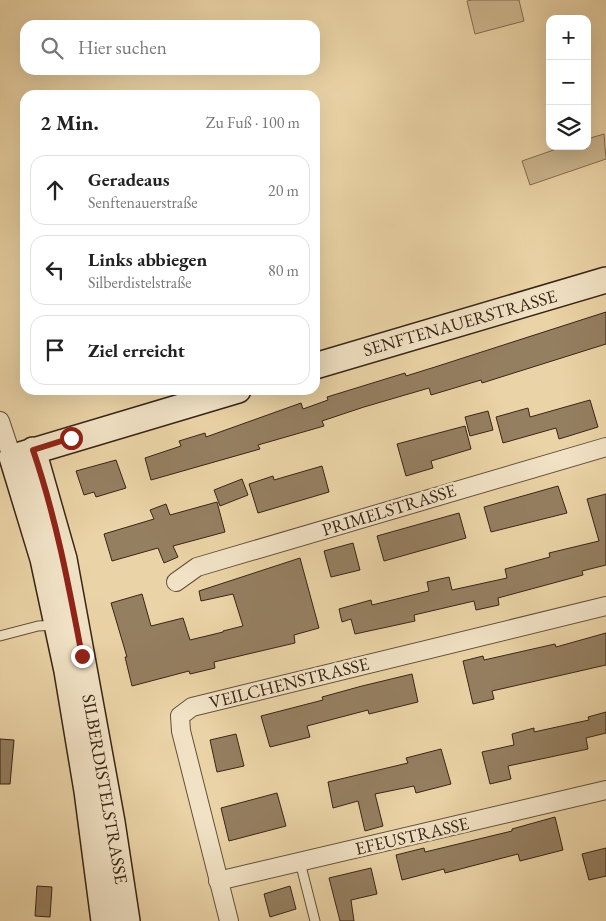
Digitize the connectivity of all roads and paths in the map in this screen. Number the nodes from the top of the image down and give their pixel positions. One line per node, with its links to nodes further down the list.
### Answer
1 (606, 280): 2 (street, SENFTENAUERSTRASSE)
2 (320, 365)
3 (220, 395): 6 (street)
4 (0, 422): 6 (street, SILBERDISTELSTRASSE)
5 (606, 447): 7 (street, PRIMELSTRASSE)
6 (13, 452): 9 (street, SILBERDISTELSTRASSE); 15 (street, SILBERDISTELSTRASSE)
7 (176, 582)
8 (606, 606): 13 (street, VEILCHENSTRASSE)
9 (56, 625): 10 (lane); 14 (street, SILBERDISTELSTRASSE)
10 (0, 636)
11 (606, 790): 12 (street, EFEUSTRASSE)
12 (300, 862): 13 (street, EFEUSTRASSE); 17 (lane)
13 (218, 881): 16 (street, VEILCHENSTRASSE)
14 (104, 921)
15 (127, 921)
16 (229, 921)
17 (315, 921)

